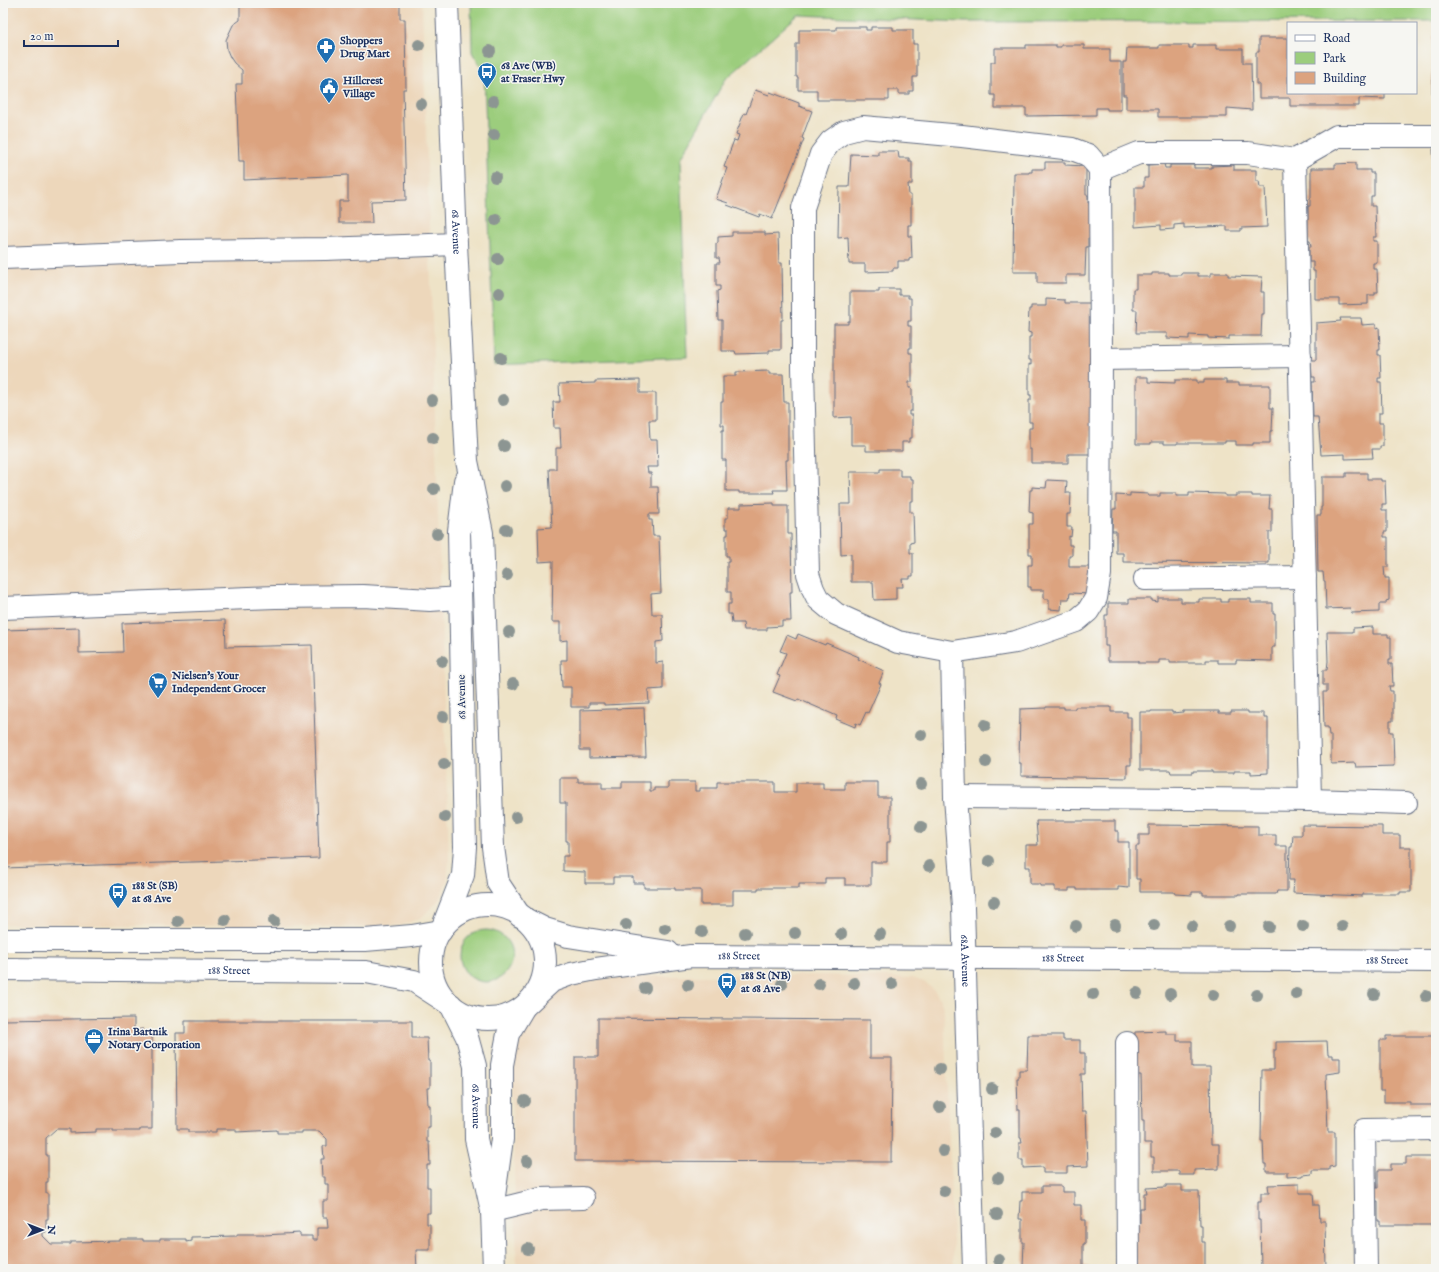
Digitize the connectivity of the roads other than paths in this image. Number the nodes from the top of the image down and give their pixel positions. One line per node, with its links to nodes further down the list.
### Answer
1 (447, 3): 5 (street, 68 Avenue)
2 (1436, 136): 3 (street)
3 (1295, 160): 4 (street); 7 (street)
4 (1100, 169): 8 (street); 14 (street)
5 (456, 244): 6 (street); 9 (street, 68 Avenue)
6 (3, 258)
7 (1300, 356): 8 (street); 10 (street)
8 (1101, 359): 14 (street)
9 (467, 462): 12 (street, 68 Avenue); 18 (street, 68 Avenue)
10 (1305, 577): 11 (street); 16 (street)
11 (1145, 579)
12 (460, 598): 13 (street); 19 (street, 68 Avenue)
13 (3, 608)
14 (952, 652): 15 (street, 68A Avenue)
15 (955, 797): 16 (street); 22 (street, 68A Avenue)
16 (1310, 800): 17 (street)
17 (1406, 803)
18 (521, 916): 19 (street); 21 (street, 188 Street); 26 (street)
19 (442, 930): 20 (street); 25 (street)
20 (3, 940)
21 (691, 956): 22 (street, 188 Street); 26 (street, 188 Street)
22 (964, 958): 23 (street, 188 Street); 32 (street, 68A Avenue)
23 (1436, 961)
24 (3, 969): 25 (street, 188 Street)
25 (449, 1004): 26 (street); 30 (street, 68 Avenue)
26 (525, 1006): 30 (street, 68 Avenue)
27 (1127, 1043): 33 (street)
28 (1436, 1129): 34 (street)
29 (583, 1198): 30 (street)
30 (492, 1211): 31 (street, 68 Avenue)
31 (494, 1269)
32 (974, 1269)
33 (1128, 1269)
34 (1366, 1269)

